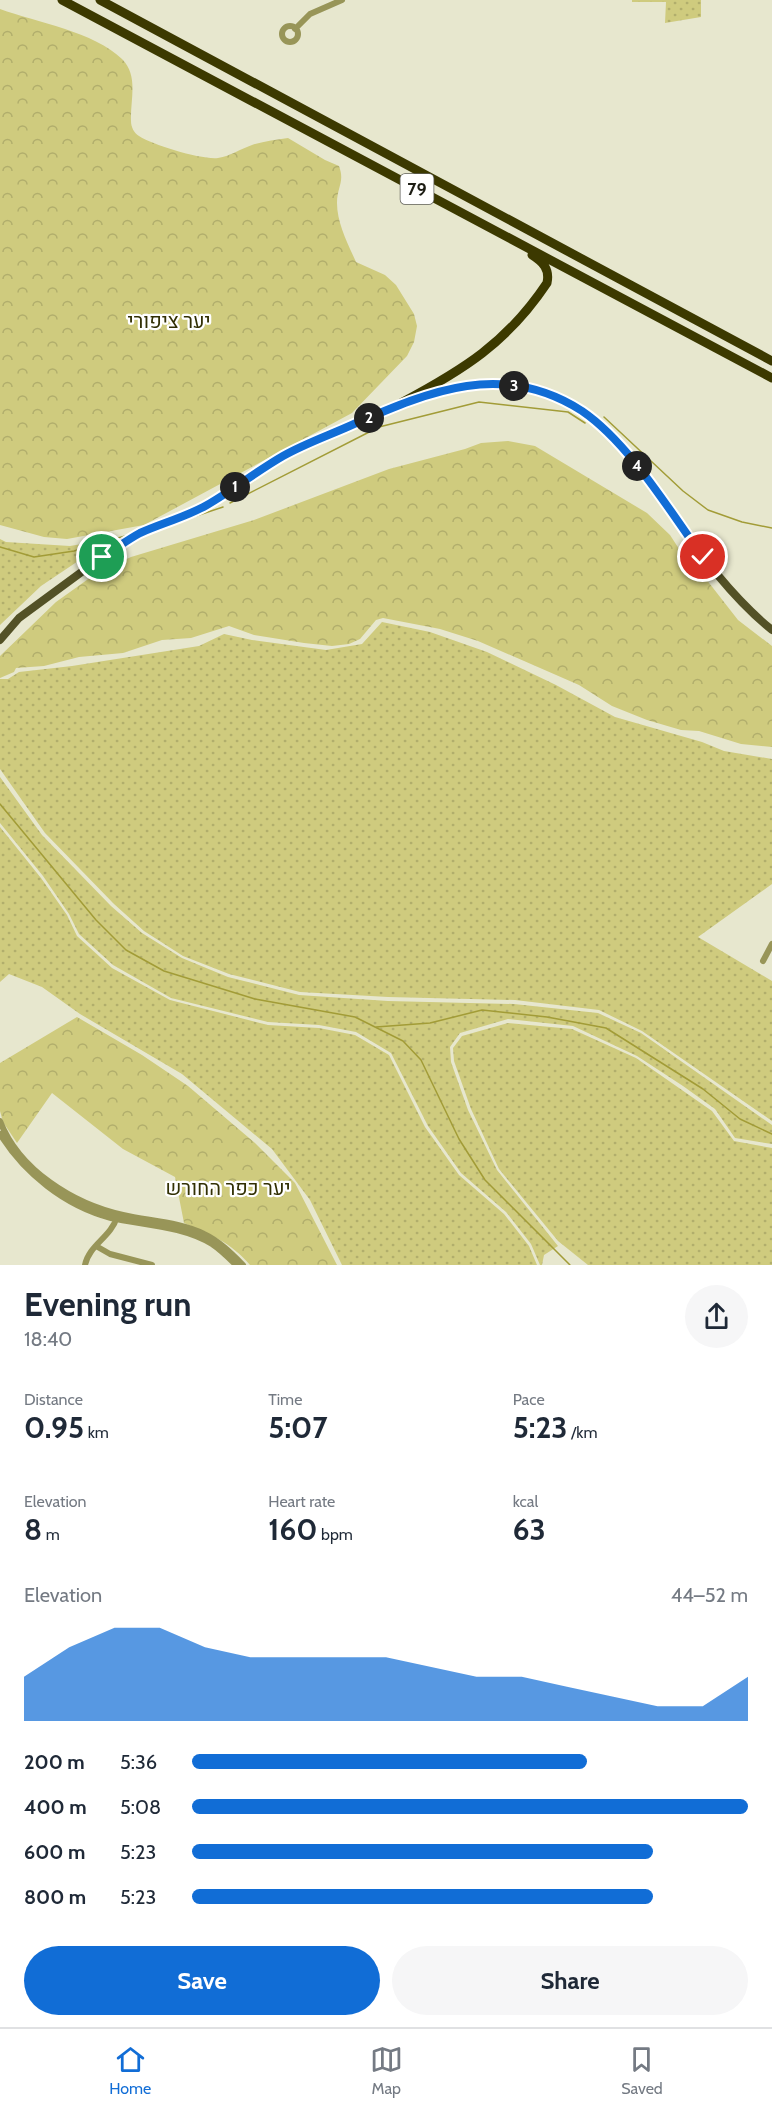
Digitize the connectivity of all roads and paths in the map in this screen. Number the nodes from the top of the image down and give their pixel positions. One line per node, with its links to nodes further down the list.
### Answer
1 (62, 0): 5 (highway, 79)
2 (100, 0): 6 (highway, 79)
3 (342, 0): 4 (street)
4 (295, 29)
5 (461, 212): 7 (highway, 79); 8 (highway)
6 (772, 361)
7 (772, 378)
8 (401, 403): 9 (main road); 10 (main road)
9 (772, 630)
10 (0, 640)
11 (772, 944): 12 (street)
12 (764, 961)
13 (0, 1120): 15 (street)
14 (0, 1134): 15 (street)
15 (117, 1216): 16 (street); 19 (street); 20 (street)
16 (96, 1246): 17 (street); 18 (street)
17 (85, 1265)
18 (152, 1265)
19 (236, 1265)
20 (243, 1265)

